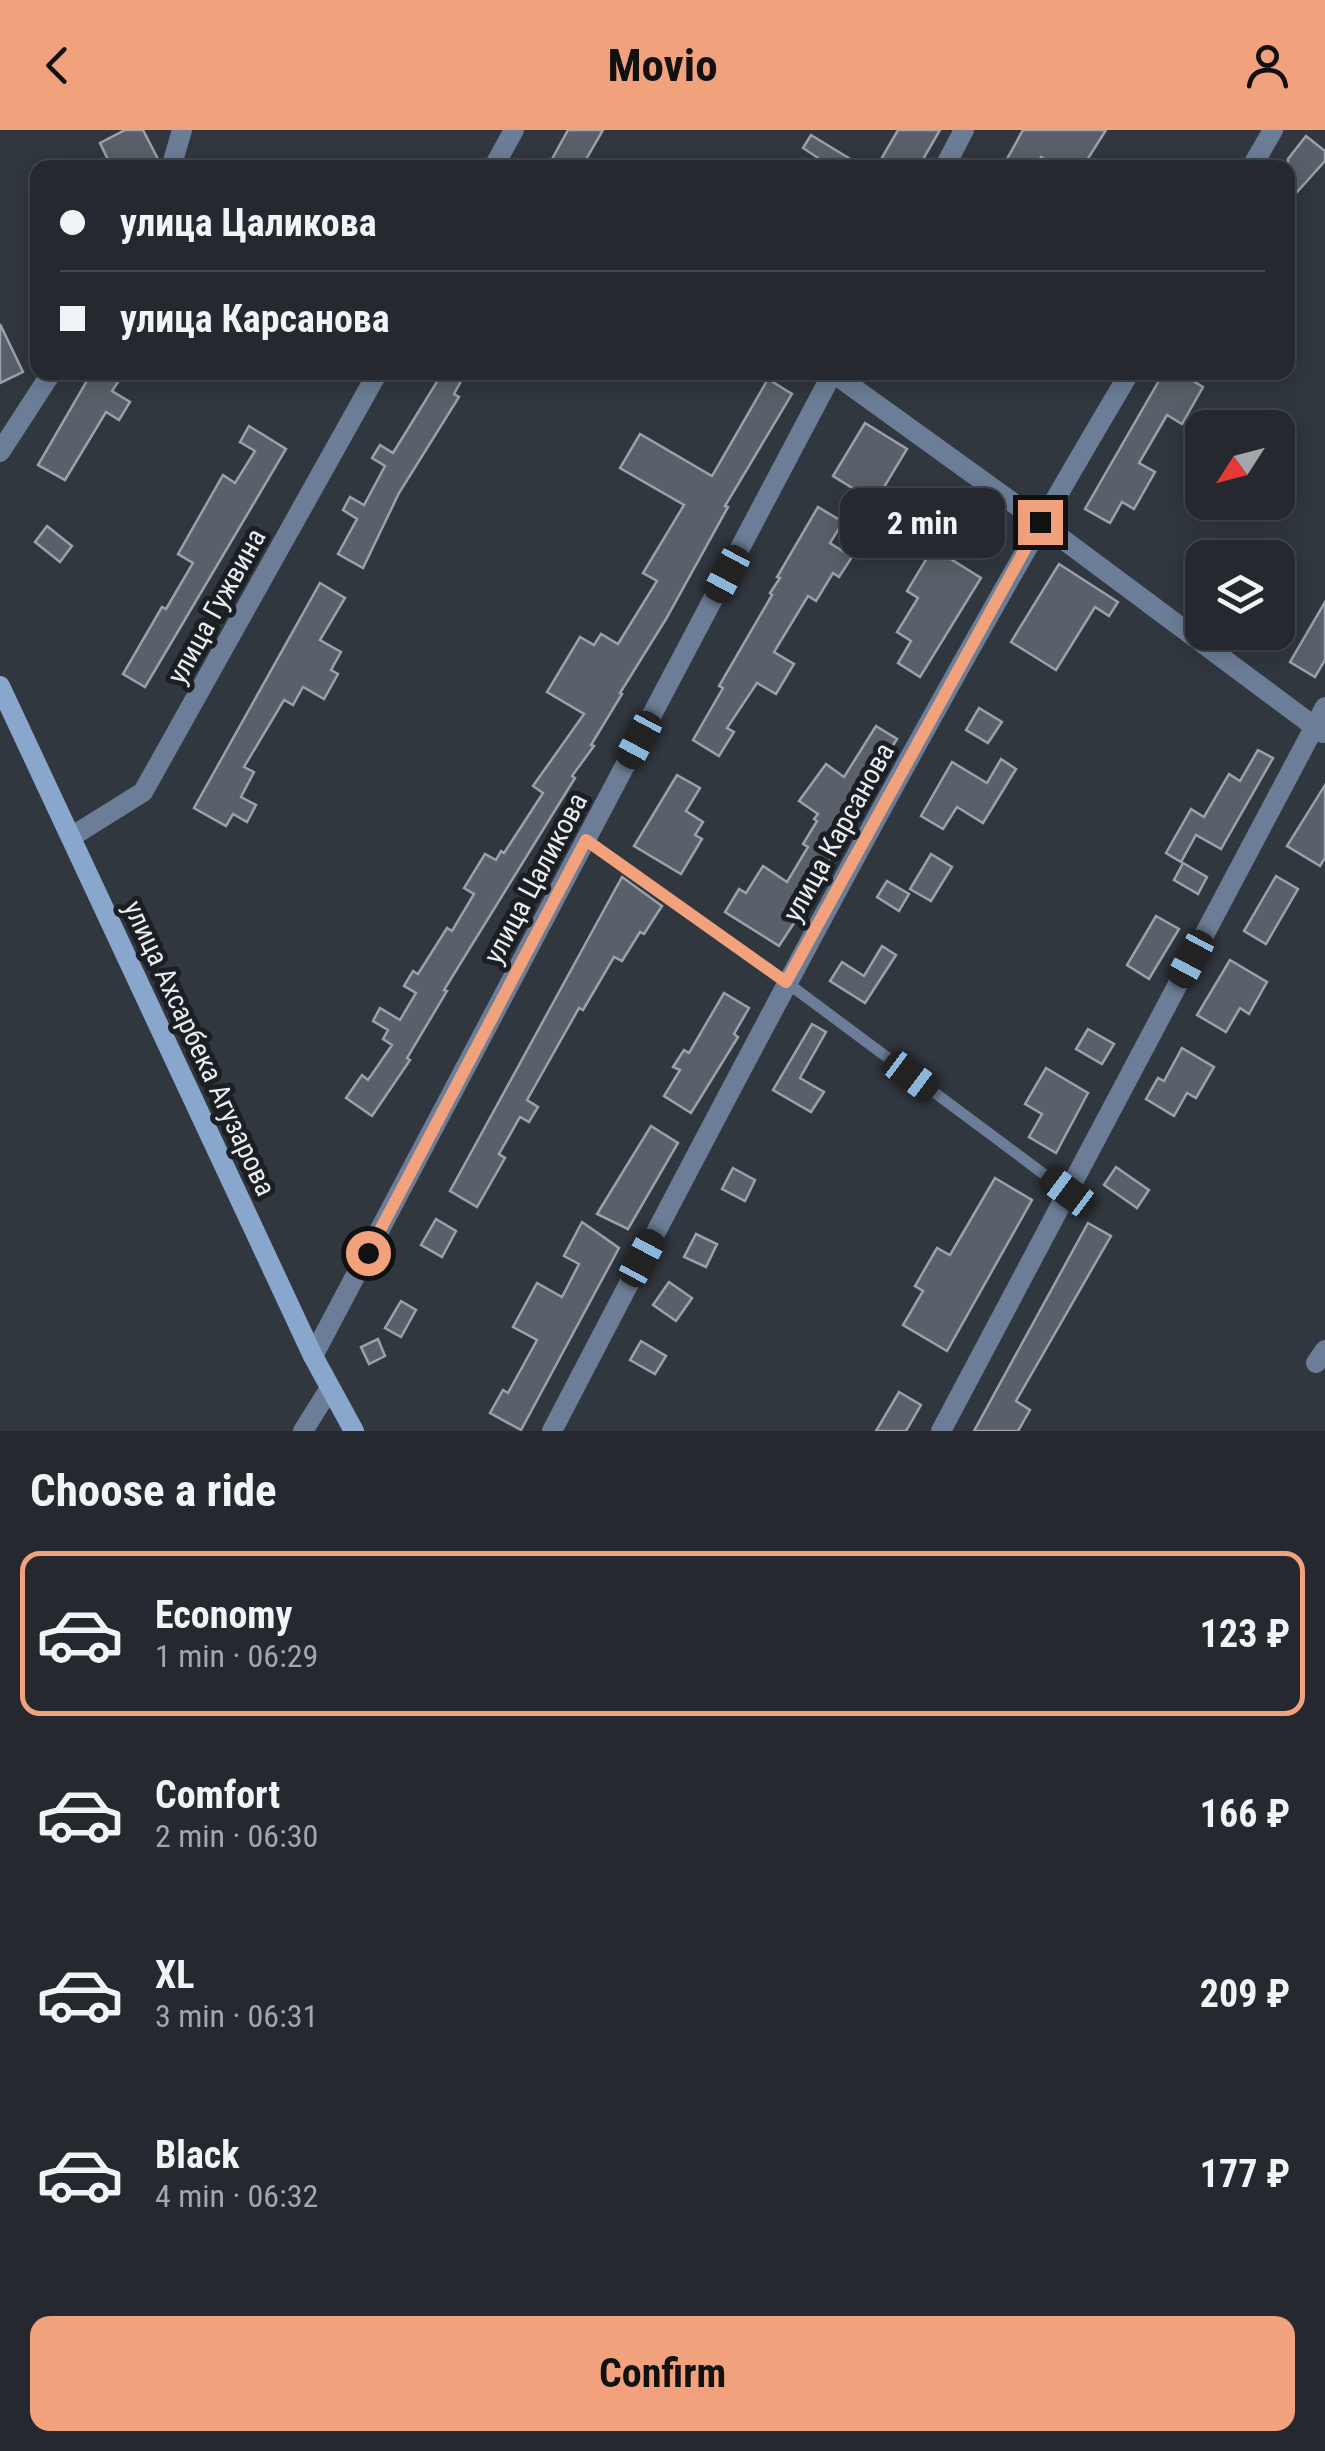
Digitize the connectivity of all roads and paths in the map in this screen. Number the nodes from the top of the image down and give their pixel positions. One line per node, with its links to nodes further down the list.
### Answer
1 (182, 130): 5 (street)
2 (514, 130): 6 (street)
3 (964, 130): 7 (street)
4 (1273, 130): 8 (street)
5 (174, 160)
6 (497, 160)
7 (948, 160)
8 (1256, 160)
9 (47, 380): 14 (street)
10 (374, 380): 19 (street, улица Гужвина)
11 (829, 380): 20 (street, улица Цаликова)
12 (843, 380): 15 (street)
13 (1125, 380): 15 (street, улица Карсанова)
14 (0, 452)
15 (1040, 522): 18 (street); 21 (street, улица Карсанова)
16 (0, 686): 19 (street, улица Ахсарбека Агузарова)
17 (1325, 707): 18 (street)
18 (1320, 730): 22 (street)
19 (71, 837): 23 (street, улица Ахсарбека Агузарова)
20 (586, 840): 21 (lane); 23 (street, улица Цаликова)
21 (786, 982): 22 (lane); 27 (street, улица Карсанова)
22 (1068, 1192): 28 (street)
23 (313, 1356): 24 (street, улица Ахсарбека Агузарова)
24 (330, 1388): 25 (street); 26 (street, улица Ахсарбека Агузарова)
25 (303, 1431)
26 (354, 1431)
27 (552, 1431)
28 (941, 1431)

